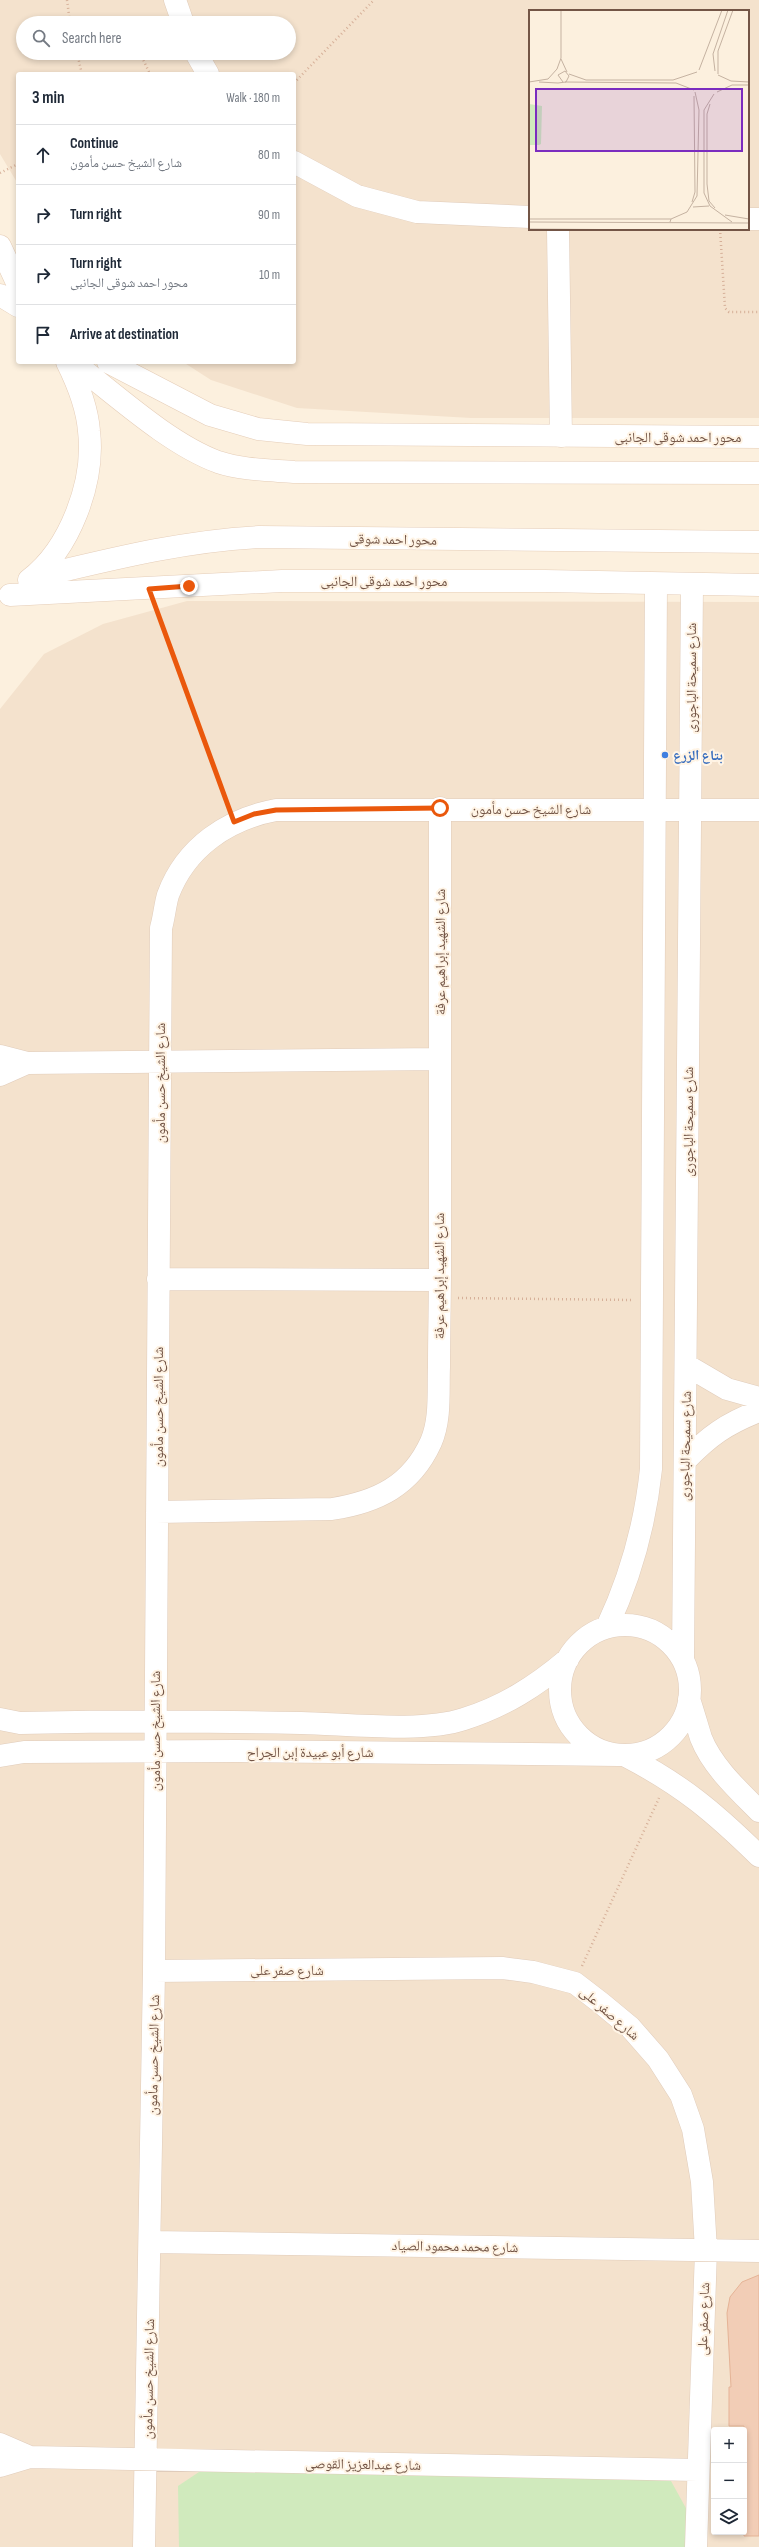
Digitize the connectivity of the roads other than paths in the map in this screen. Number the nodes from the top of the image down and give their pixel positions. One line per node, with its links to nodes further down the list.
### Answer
1 (175, 0): 2 (street)
2 (181, 16)
3 (200, 60): 4 (street)
4 (207, 72)
5 (296, 163): 6 (street)
6 (529, 217)
7 (558, 230): 15 (street)
8 (0, 246): 9 (street)
9 (16, 281)
10 (0, 295): 11 (street)
11 (16, 305)
12 (68, 364): 19 (street)
13 (76, 364): 17 (street)
14 (112, 364): 15 (street, محور احمد شوقى الجانبى)
15 (561, 436): 16 (street, محور احمد شوقى الجانبى)
16 (759, 437)
17 (759, 473)
18 (759, 542): 19 (street, محور احمد شوقى)
19 (32, 578): 23 (street)
20 (656, 584): 21 (street, محور احمد شوقى الجانبى); 23 (street, محور احمد شوقى الجانبى); 25 (street)
21 (692, 584): 22 (street, محور احمد شوقى الجانبى); 26 (street, شارع سميحة الباجورى)
22 (759, 585)
23 (3, 600)
24 (440, 808): 25 (street, شارع الشيخ حسن مأمون); 29 (street, شارع الشهيد إبراهيم عرفة); 30 (street, شارع الشيخ حسن مأمون)
25 (654, 809): 26 (street, شارع الشيخ حسن مأمون); 40 (street)
26 (690, 809): 27 (street, شارع الشيخ حسن مأمون); 35 (street, شارع سميحة الباجورى)
27 (759, 810)
28 (0, 1056): 31 (street)
29 (440, 1059): 30 (street); 34 (street, شارع الشهيد إبراهيم عرفة)
30 (160, 1062): 31 (street); 33 (street, شارع الشيخ حسن مأمون)
31 (27, 1063): 32 (street)
32 (0, 1075)
33 (158, 1279): 34 (street); 39 (street, شارع الشيخ حسن مأمون)
34 (440, 1289): 39 (street, شارع الشهيد إبراهيم عرفة)
35 (686, 1365): 36 (street); 38 (street, شارع سميحة الباجورى)
36 (759, 1398)
37 (759, 1411): 38 (street)
38 (685, 1461): 42 (street, شارع سميحة الباجورى)
39 (157, 1512): 45 (street, شارع الشيخ حسن مأمون)
40 (607, 1627): 41 (street); 42 (street)
41 (568, 1659): 45 (street, شارع أبو عبيدة إبن الجراح); 47 (street)
42 (683, 1660): 43 (street)
43 (690, 1699): 47 (street); 49 (street)
44 (0, 1719): 45 (street, شارع أبو عبيدة إبن الجراح)
45 (155, 1720): 46 (street, شارع الشيخ حسن مأمون)
46 (155, 1751): 47 (street, شارع أبو عبيدة إبن الجراح); 48 (street, شارع أبو عبيدة إبن الجراح); 51 (street, شارع الشيخ حسن مأمون)
47 (623, 1755): 50 (street, شارع أبو عبيدة إبن الجراح)
48 (0, 1756)
49 (759, 1811)
50 (759, 1856)
51 (154, 1971): 52 (street, شارع الشيخ حسن مأمون); 53 (street, شارع صفر على)
52 (150, 2242): 53 (street, شارع محمد محمود الصياد); 57 (street, شارع الشيخ حسن مأمون)
53 (706, 2250): 54 (street, شارع محمد محمود الصياد); 59 (street, شارع صفر على)
54 (759, 2251)
55 (0, 2444): 56 (street, شارع عبدالعزيز القوصى)
56 (30, 2457): 57 (street, شارع عبدالعزيز القوصى); 58 (street, شارع عبدالعزيز القوصى)
57 (147, 2460): 59 (street, شارع عبدالعزيز القوصى); 60 (street, شارع الشيخ حسن مأمون)
58 (0, 2466)
59 (697, 2470): 61 (street, شارع صفر على)
60 (144, 2547)
61 (696, 2547)

